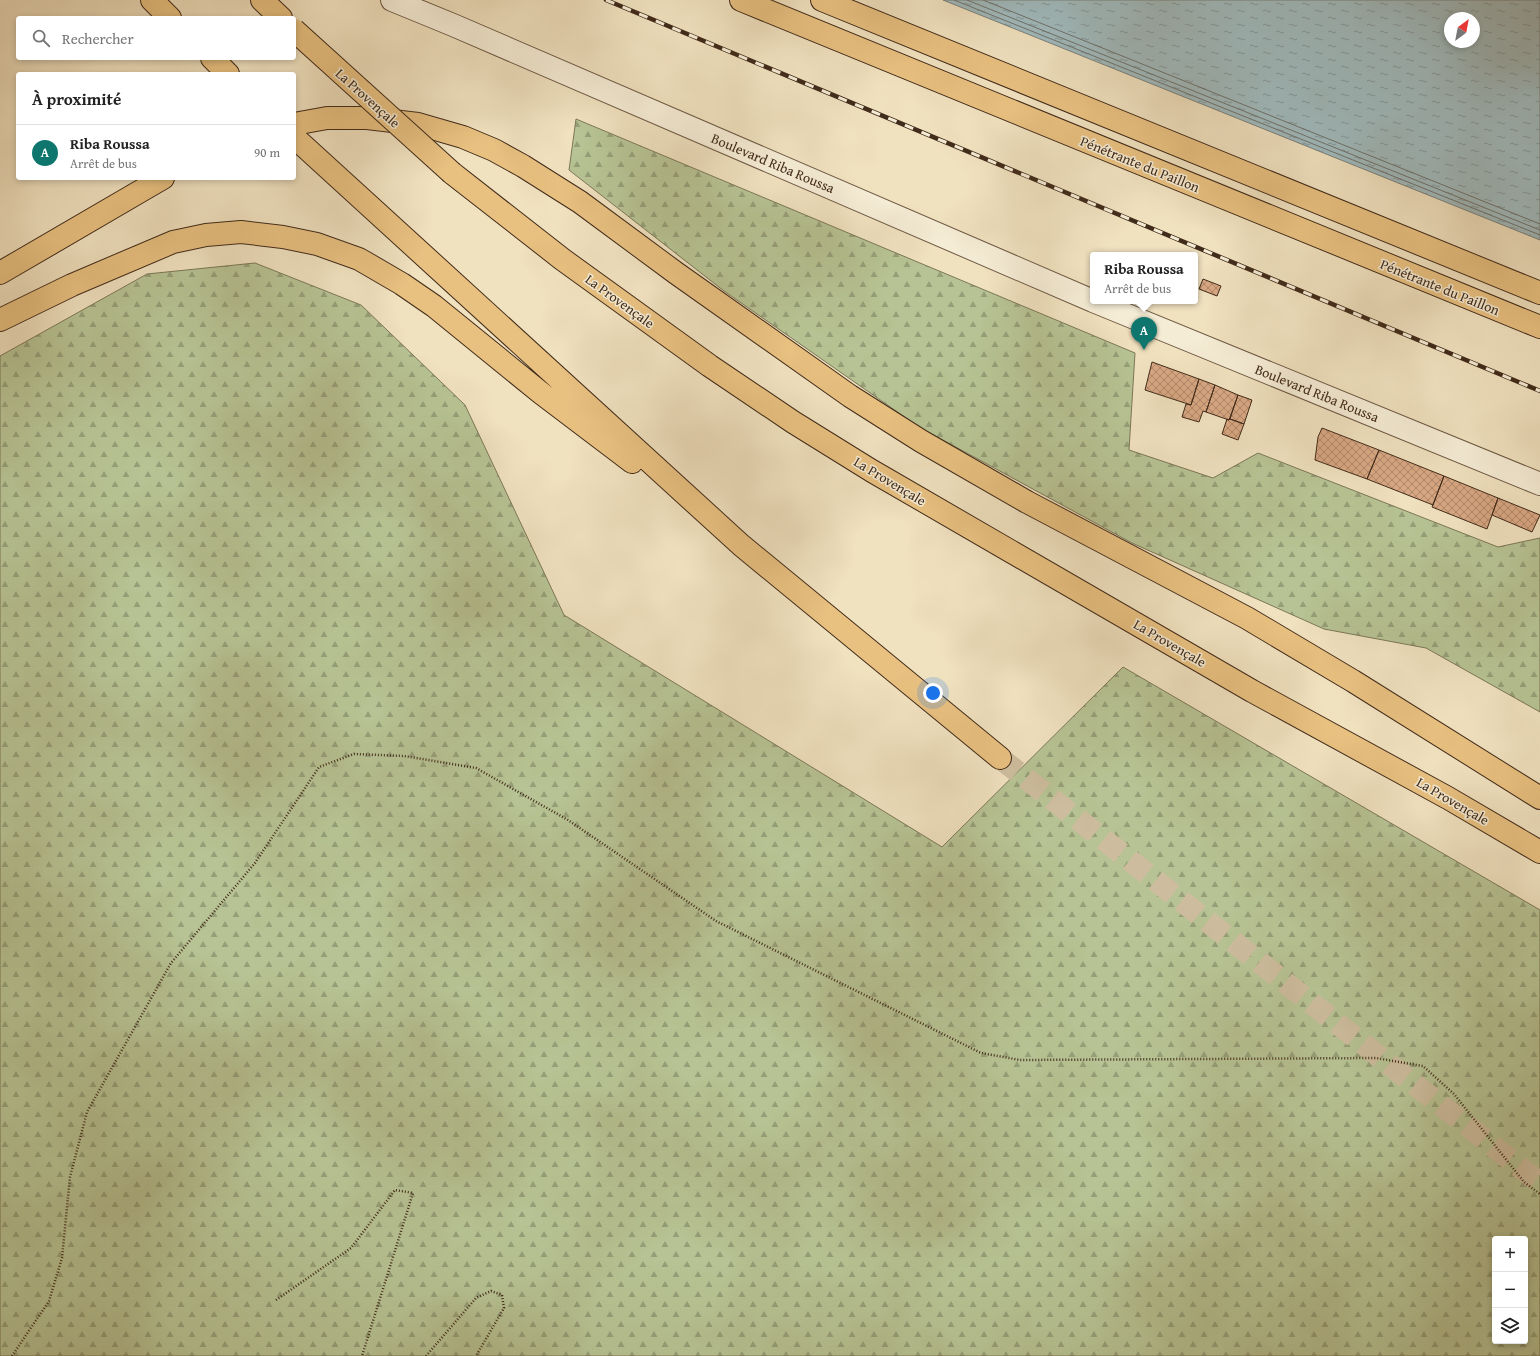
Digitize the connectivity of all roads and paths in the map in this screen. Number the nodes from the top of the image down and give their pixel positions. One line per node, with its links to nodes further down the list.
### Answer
1 (152, 0): 6 (main road)
2 (262, 0): 7 (main road)
3 (392, 0): 16 (street, Boulevard Riba Roussa)
4 (741, 0): 19 (main road, Pénétrante du Paillon)
5 (822, 0): 15 (main road)
6 (168, 16)
7 (279, 16)
8 (296, 32): 24 (main road, La Provençale, bridge)
9 (214, 60): 10 (main road)
10 (226, 72)
11 (296, 124): 23 (main road)
12 (296, 139): 21 (main road)
13 (160, 180): 14 (main road)
14 (0, 273)
15 (1540, 293)
16 (1090, 300)
17 (1100, 304): 20 (street, Boulevard Riba Roussa)
18 (0, 320): 21 (main road)
19 (1540, 327)
20 (1540, 484)
21 (741, 545): 22 (main road)
22 (1000, 758)
23 (1540, 798)
24 (1540, 852)
25 (1540, 1194): 27 (path)
26 (276, 1300): 28 (path)
27 (12, 1356)
28 (362, 1356)
29 (426, 1356): 30 (path)
30 (476, 1356)

